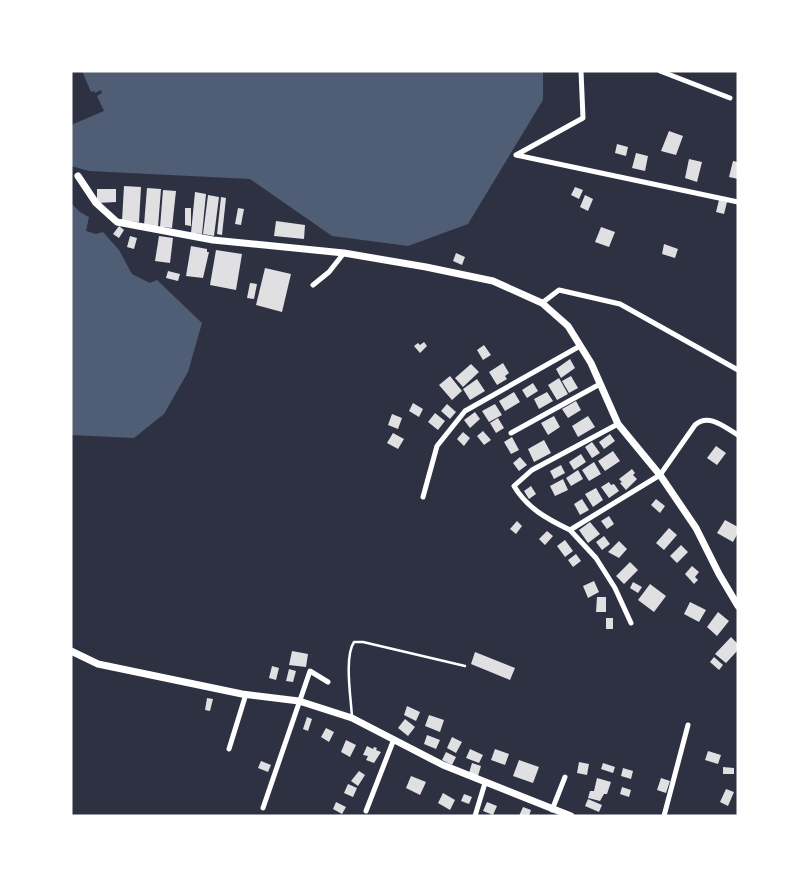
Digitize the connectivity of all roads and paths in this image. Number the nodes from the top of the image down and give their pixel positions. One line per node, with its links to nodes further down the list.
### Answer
1 (581, 71): 5 (street)
2 (662, 72): 3 (street)
3 (730, 98)
4 (78, 176): 6 (street)
5 (738, 202)
6 (344, 253): 7 (street); 8 (street)
7 (312, 285)
8 (542, 303): 9 (street); 10 (street)
9 (580, 346): 11 (street); 16 (street)
10 (738, 370)
11 (600, 384): 12 (street); 13 (street)
12 (618, 424): 15 (street); 17 (street)
13 (511, 433)
14 (738, 435): 15 (street)
15 (660, 475): 17 (street); 18 (street)
16 (423, 497)
17 (570, 530): 19 (street)
18 (738, 606)
19 (630, 623)
20 (71, 651): 23 (street)
21 (465, 666): 25 (lane)
22 (328, 682): 24 (street)
23 (246, 694): 24 (street); 28 (street)
24 (299, 701): 25 (street); 31 (street)
25 (352, 718): 27 (street)
26 (688, 725): 36 (street)
27 (394, 739): 30 (street); 33 (street)
28 (229, 749)
29 (565, 777): 32 (street)
30 (485, 783): 32 (street); 34 (street)
31 (263, 808)
32 (552, 810): 35 (street)
33 (366, 811)
34 (475, 816)
35 (571, 816)
36 (664, 816)

